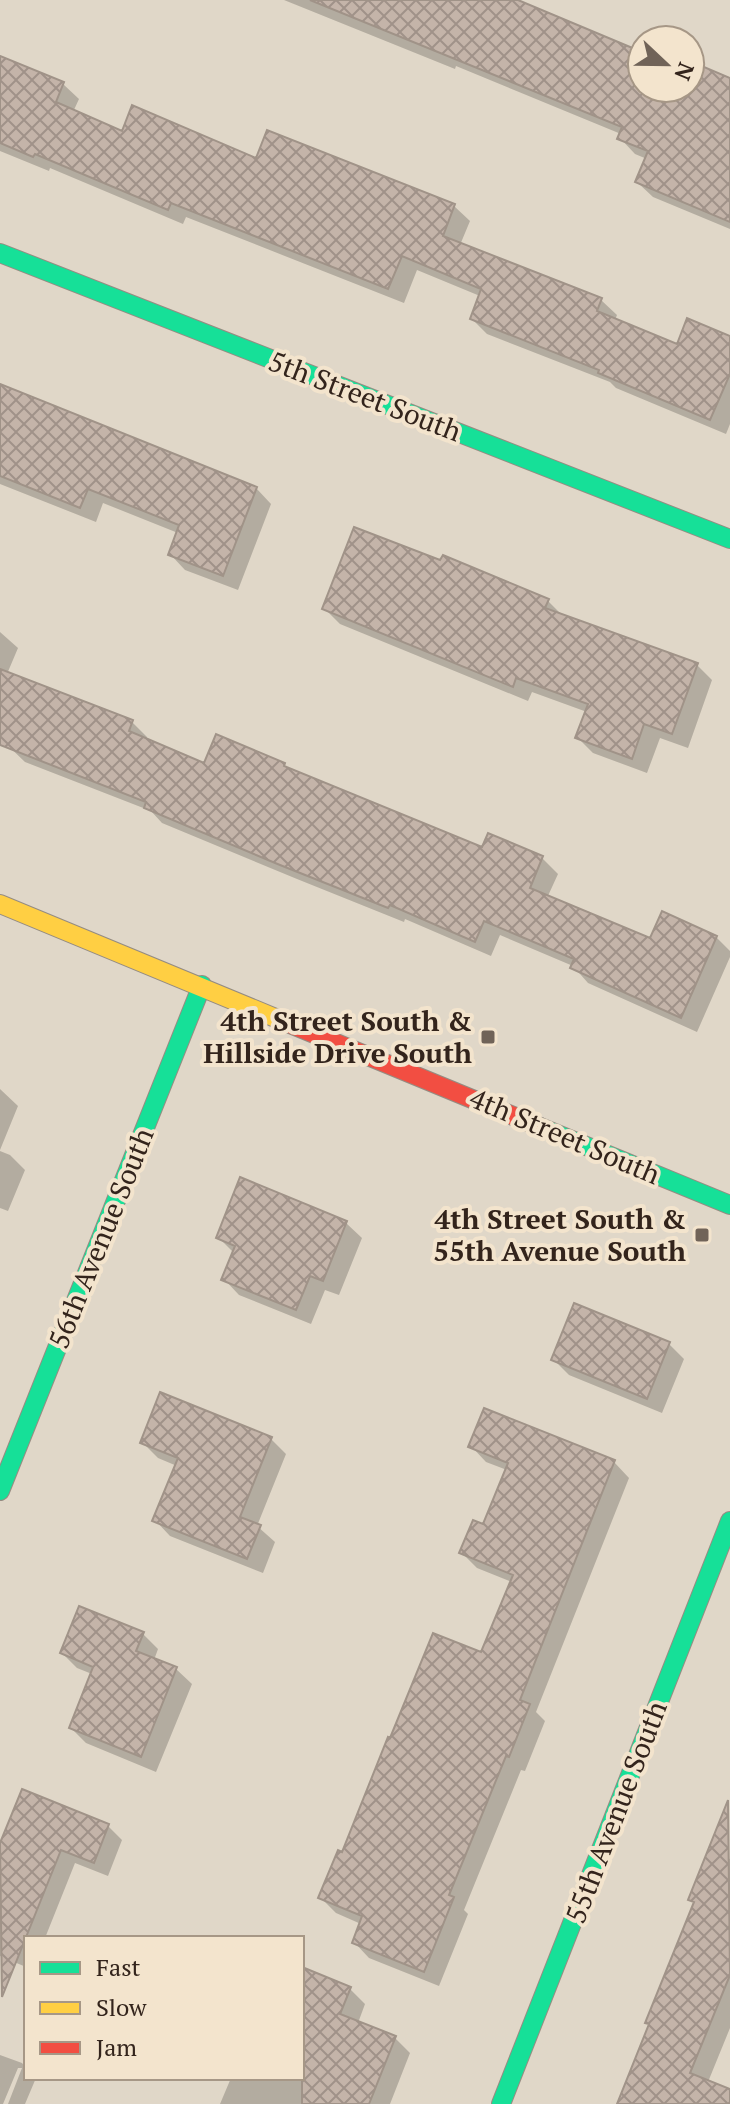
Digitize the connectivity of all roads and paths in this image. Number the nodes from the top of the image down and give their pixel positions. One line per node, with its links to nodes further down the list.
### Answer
1 (0, 253): 2 (street, 5th Street South)
2 (730, 539)
3 (0, 904): 4 (street, 4th Street South)
4 (202, 985): 5 (street, 4th Street South); 6 (street, 56th Avenue South)
5 (730, 1205)
6 (0, 1491)
7 (730, 1521): 8 (street, 55th Avenue South)
8 (501, 2104)

